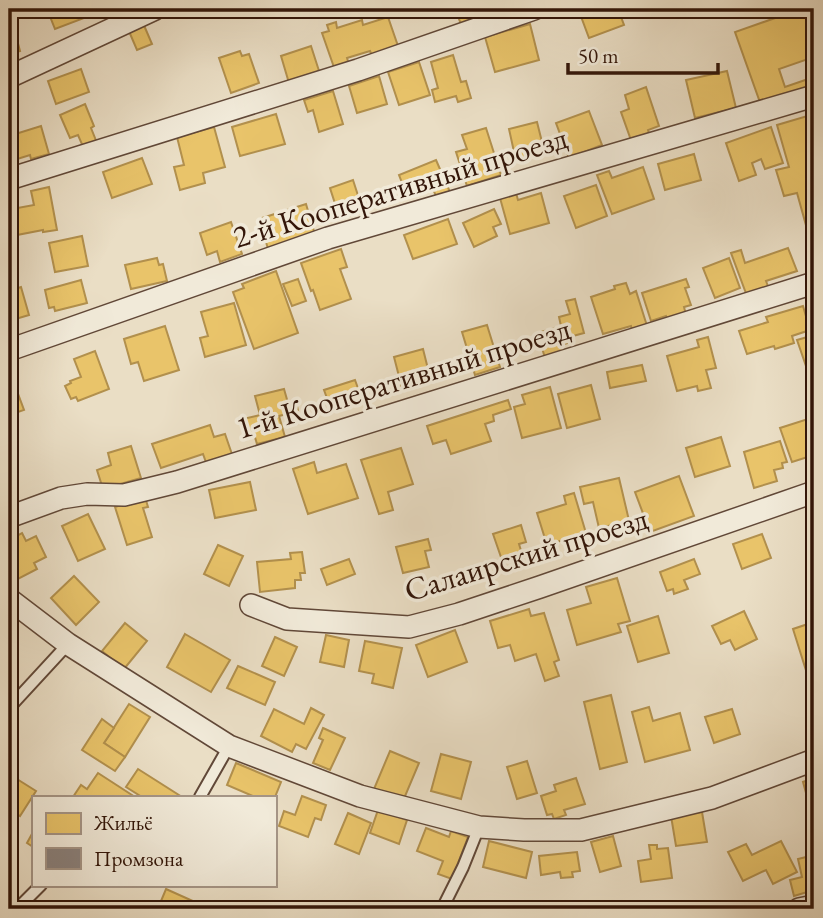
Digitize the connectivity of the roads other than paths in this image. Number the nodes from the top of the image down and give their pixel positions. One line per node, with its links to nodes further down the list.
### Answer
1 (155, 9): 3 (street)
2 (534, 9): 5 (street)
3 (9, 77)
4 (814, 96): 7 (street, 2-й Кооперативный проезд)
5 (9, 179)
6 (814, 284): 9 (street, 1-й Кооперативный проезд)
7 (9, 350)
8 (814, 492): 11 (street, Салаирский проезд)
9 (9, 517)
10 (9, 599): 12 (street)
11 (251, 605)
12 (68, 644): 13 (lane); 14 (street)
13 (9, 708)
14 (229, 746): 16 (lane); 17 (street)
15 (814, 760): 17 (street)
16 (201, 796)
17 (479, 827): 21 (lane)
18 (40, 886): 20 (lane)
19 (814, 906): 22 (street)
20 (17, 909)
21 (442, 909)
22 (799, 909)

